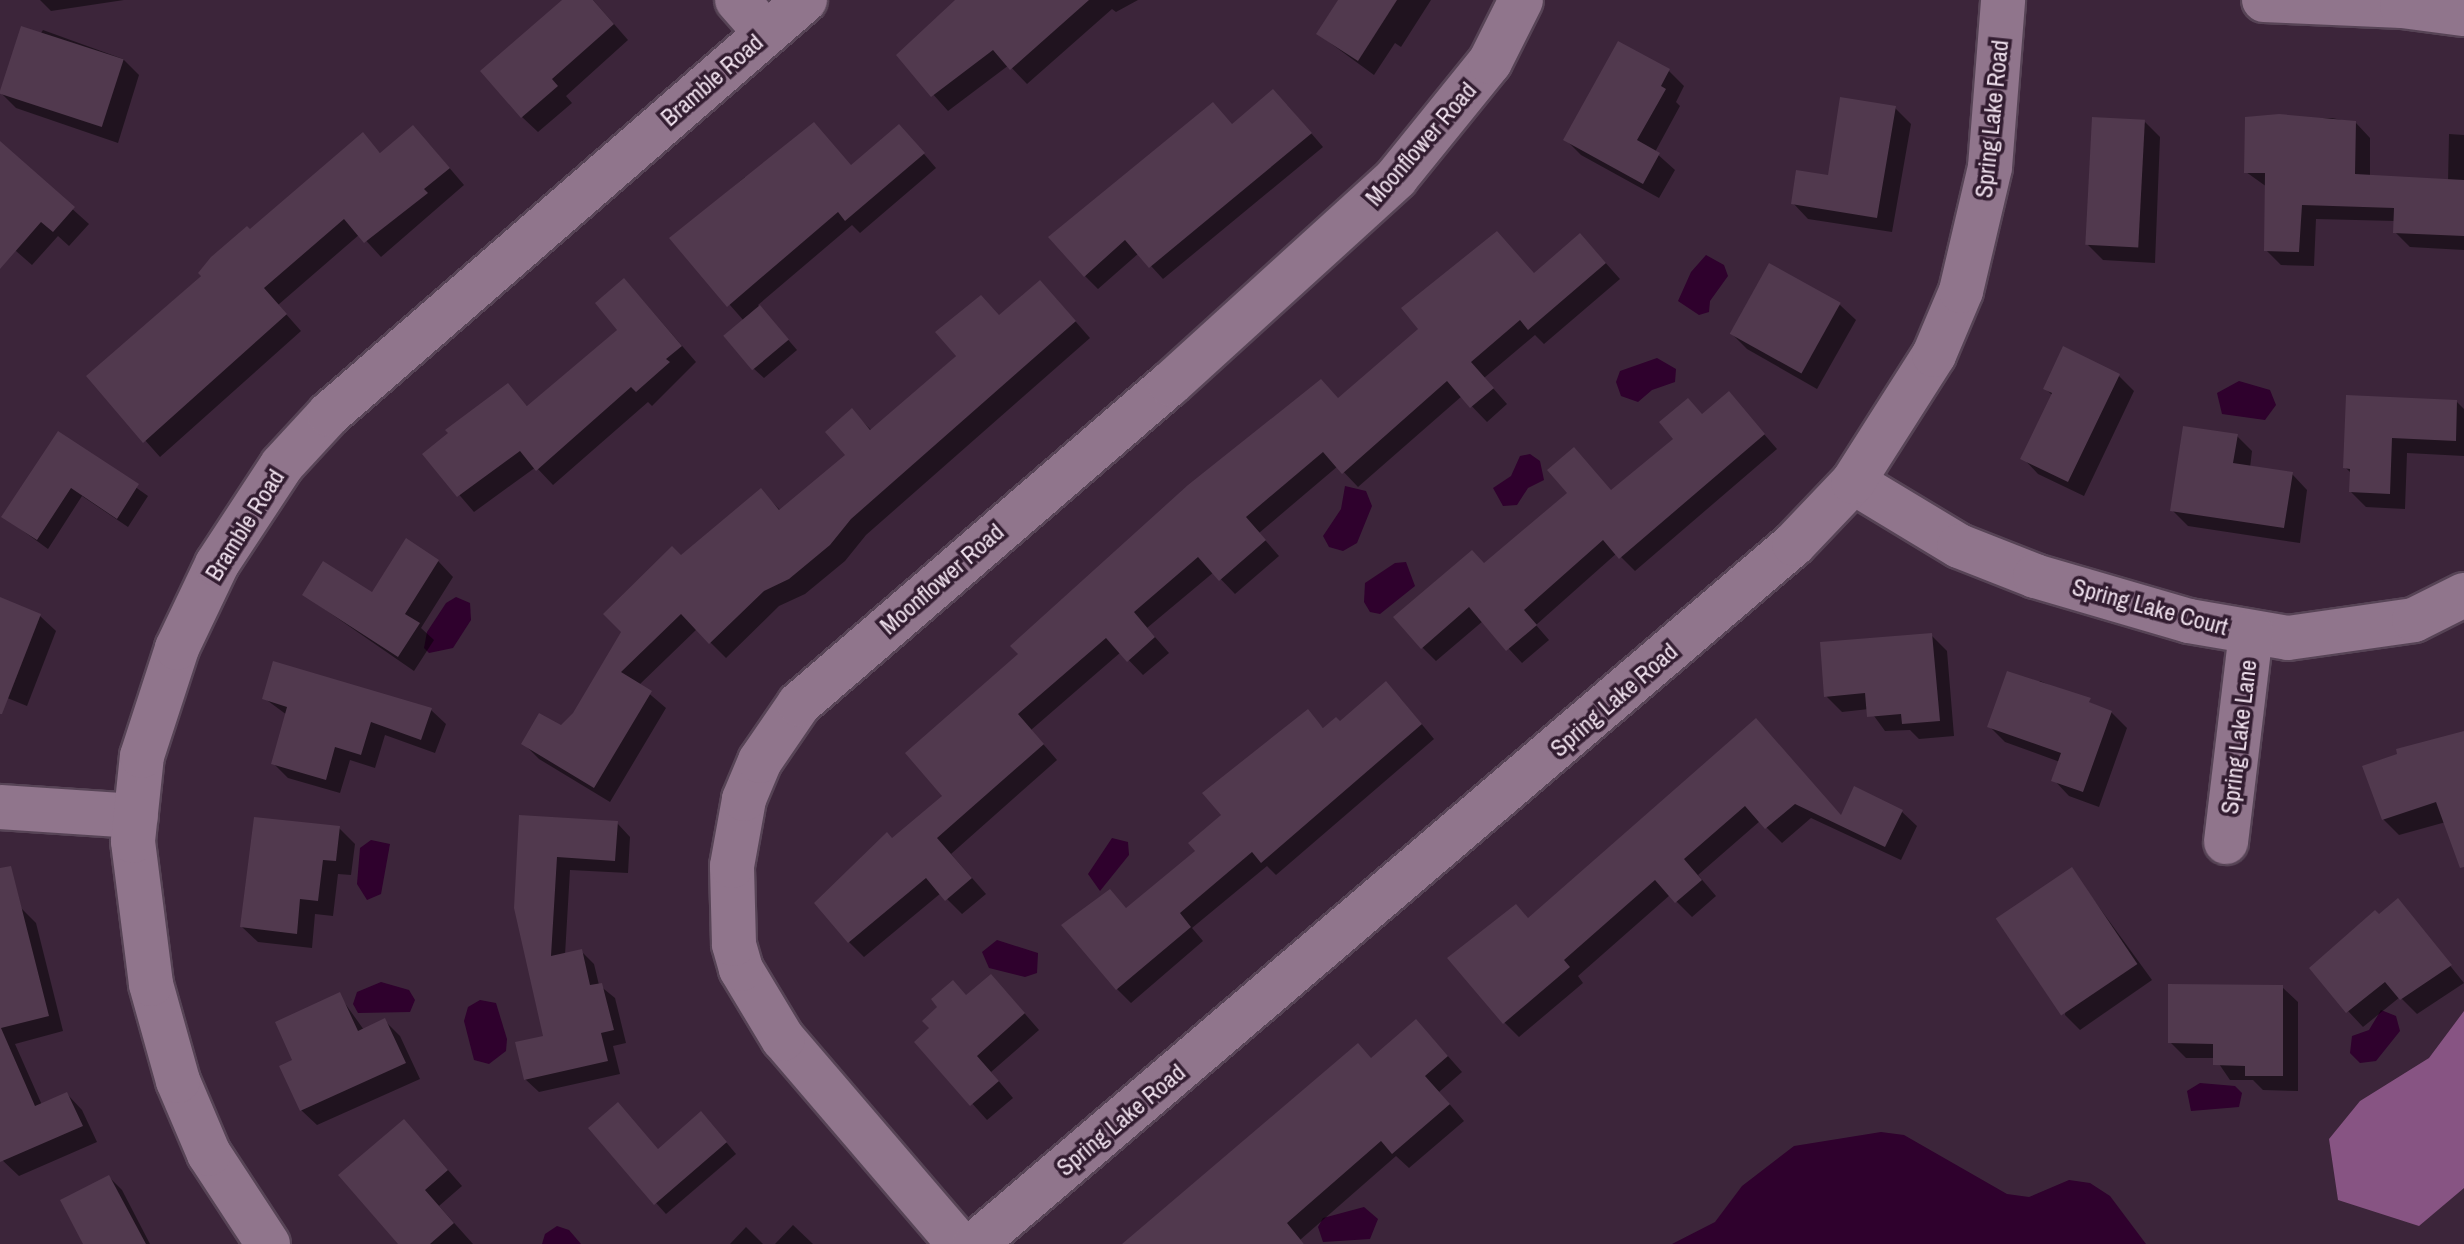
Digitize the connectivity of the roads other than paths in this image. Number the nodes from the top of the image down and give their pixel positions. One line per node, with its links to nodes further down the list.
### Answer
1 (737, 0): 7 (street)
2 (805, 0): 7 (street, Bramble Road)
3 (1521, 0): 15 (street, Moonflower Road)
4 (2003, 0): 8 (street, Spring Lake Road)
5 (2264, 0): 6 (street)
6 (2464, 14)
7 (766, 33): 12 (street, Bramble Road)
8 (1853, 482): 10 (street, Spring Lake Court); 16 (street, Spring Lake Road)
9 (2464, 595): 10 (street, Spring Lake Court)
10 (2251, 632): 13 (street, Spring Lake Lane)
11 (0, 807): 12 (street)
12 (136, 816): 14 (street, Bramble Road)
13 (2226, 842)
14 (268, 1244)
15 (959, 1244)
16 (975, 1244)

